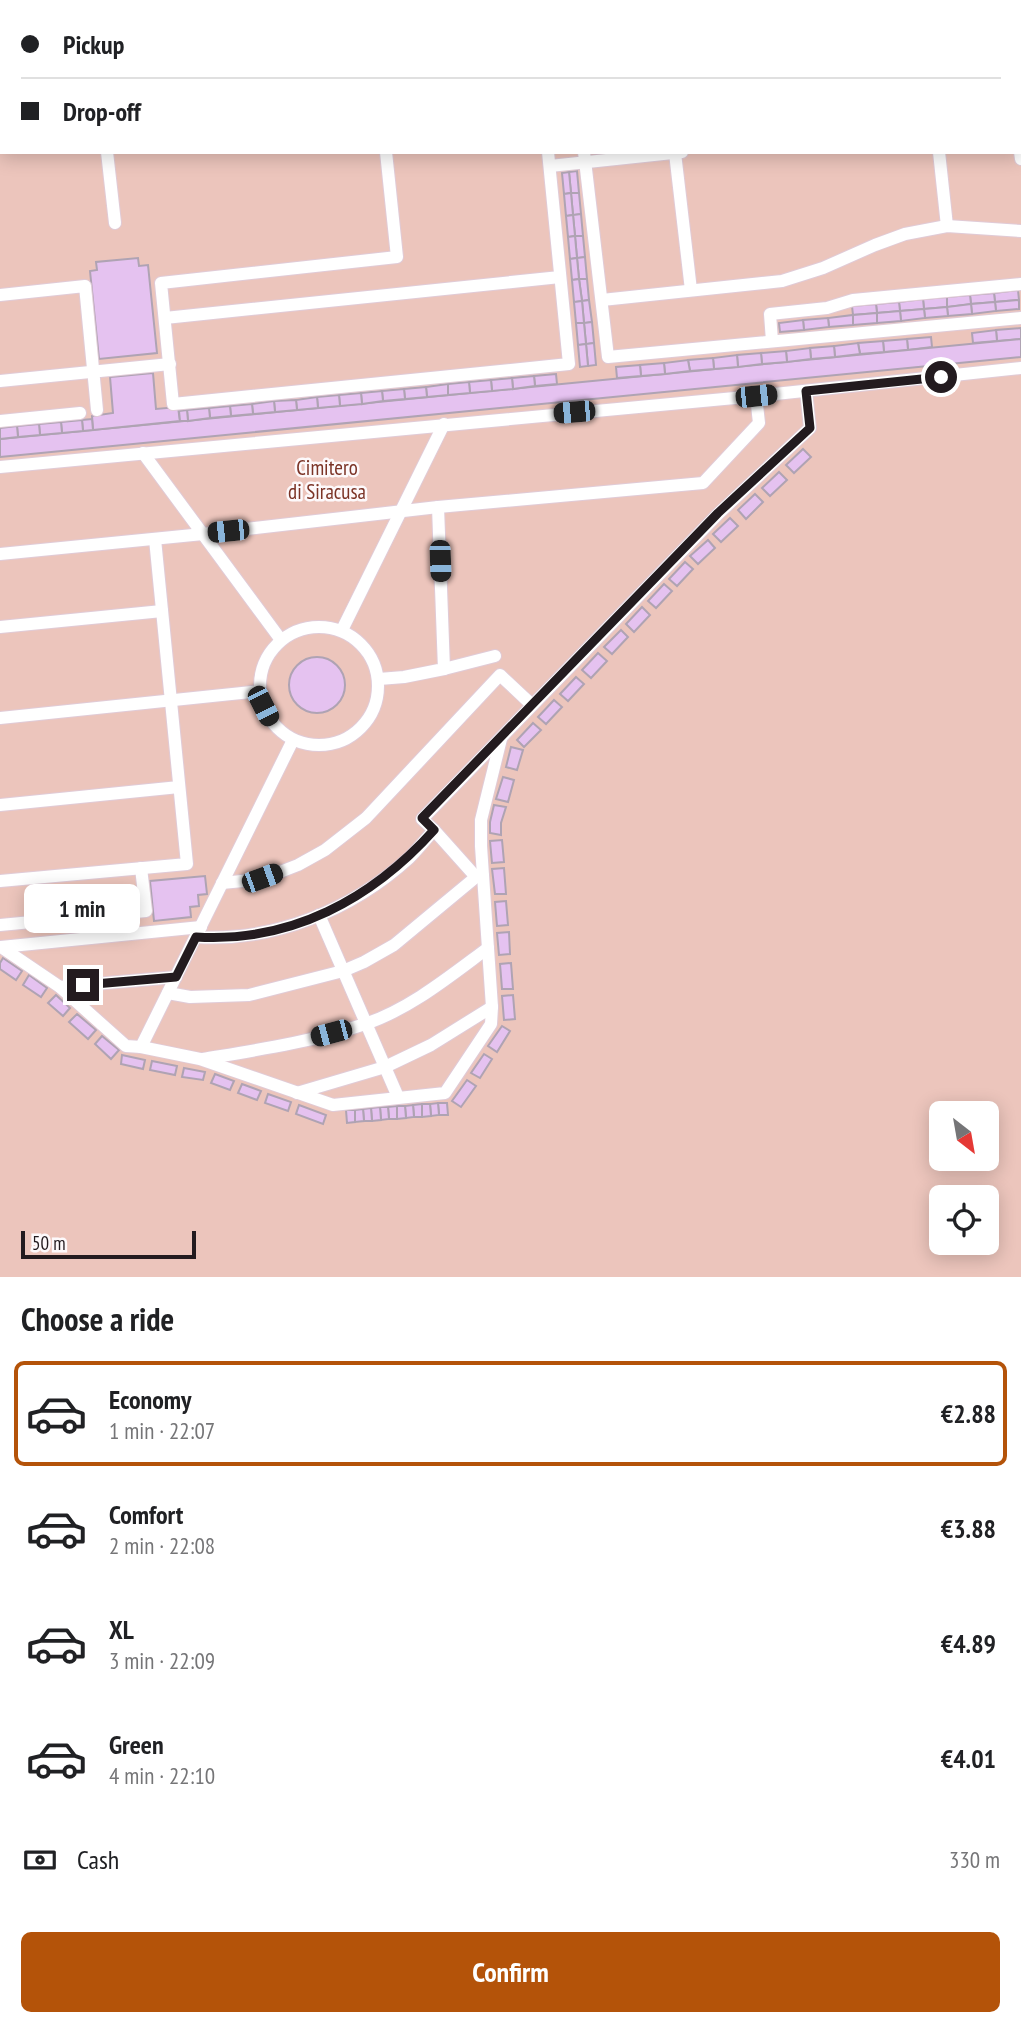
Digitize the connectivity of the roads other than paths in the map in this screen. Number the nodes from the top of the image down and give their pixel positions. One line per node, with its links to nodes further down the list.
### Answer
1 (107, 154): 9 (lane)
2 (386, 154): 17 (lane)
3 (548, 154): 8 (lane)
4 (652, 154): 7 (lane)
5 (675, 154): 14 (lane)
6 (939, 154): 10 (lane)
7 (585, 157): 8 (lane); 16 (lane)
8 (550, 166): 12 (lane)
9 (115, 223)
10 (947, 226): 11 (lane); 14 (lane)
11 (1021, 231)
12 (560, 277): 17 (lane); 20 (lane)
13 (1021, 284): 19 (lane)
14 (691, 290): 16 (lane)
15 (0, 295): 22 (lane)
16 (602, 300): 19 (lane)
17 (165, 318): 20 (lane)
18 (1021, 318): 19 (lane)
19 (772, 341)
20 (170, 364): 22 (lane)
21 (1021, 368): 24 (lane)
22 (94, 372): 23 (lane); 26 (lane)
23 (0, 381)
24 (806, 391): 25 (lane); 46 (lane)
25 (756, 396): 29 (lane); 32 (lane)
26 (97, 410)
27 (80, 413): 28 (lane)
28 (0, 421)
29 (444, 424): 30 (lane); 33 (lane)
30 (144, 453): 31 (lane); 34 (lane)
31 (0, 467)
32 (438, 508): 33 (lane); 42 (lane)
33 (400, 512): 34 (lane); 39 (lane)
34 (203, 534): 35 (lane); 40 (lane)
35 (155, 539): 36 (lane); 37 (lane)
36 (0, 554)
37 (162, 611): 38 (lane); 45 (lane)
38 (0, 627)
39 (342, 630): 40 (lane); 43 (lane)
40 (281, 640): 44 (lane)
41 (495, 656): 42 (lane)
42 (444, 669): 43 (lane)
43 (379, 679): 49 (lane)
44 (260, 691): 45 (lane); 49 (lane)
45 (171, 699): 47 (lane); 50 (lane)
46 (532, 705): 48 (lane); 56 (lane)
47 (0, 718)
48 (501, 739): 52 (lane); 54 (lane)
49 (293, 740): 56 (lane)
50 (179, 787): 51 (lane); 53 (lane)
51 (0, 805)
52 (434, 830): 54 (lane); 57 (lane)
53 (141, 868): 55 (lane); 58 (lane)
54 (480, 877): 60 (lane); 61 (lane)
55 (0, 881)
56 (222, 883): 59 (lane)
57 (319, 915): 59 (lane); 61 (lane)
58 (0, 925)
59 (198, 932): 62 (lane); 63 (lane)
60 (488, 948): 65 (lane); 66 (lane)
61 (343, 971): 64 (lane); 66 (lane)
62 (176, 977): 63 (lane); 64 (lane)
63 (60, 986): 67 (lane)
64 (168, 993): 67 (lane)
65 (492, 1007): 69 (lane); 71 (lane)
66 (366, 1024): 68 (lane); 69 (lane)
67 (141, 1047): 68 (lane)
68 (200, 1059): 70 (lane)
69 (385, 1067): 70 (lane); 71 (lane)
70 (297, 1093): 71 (lane)
71 (398, 1097)

